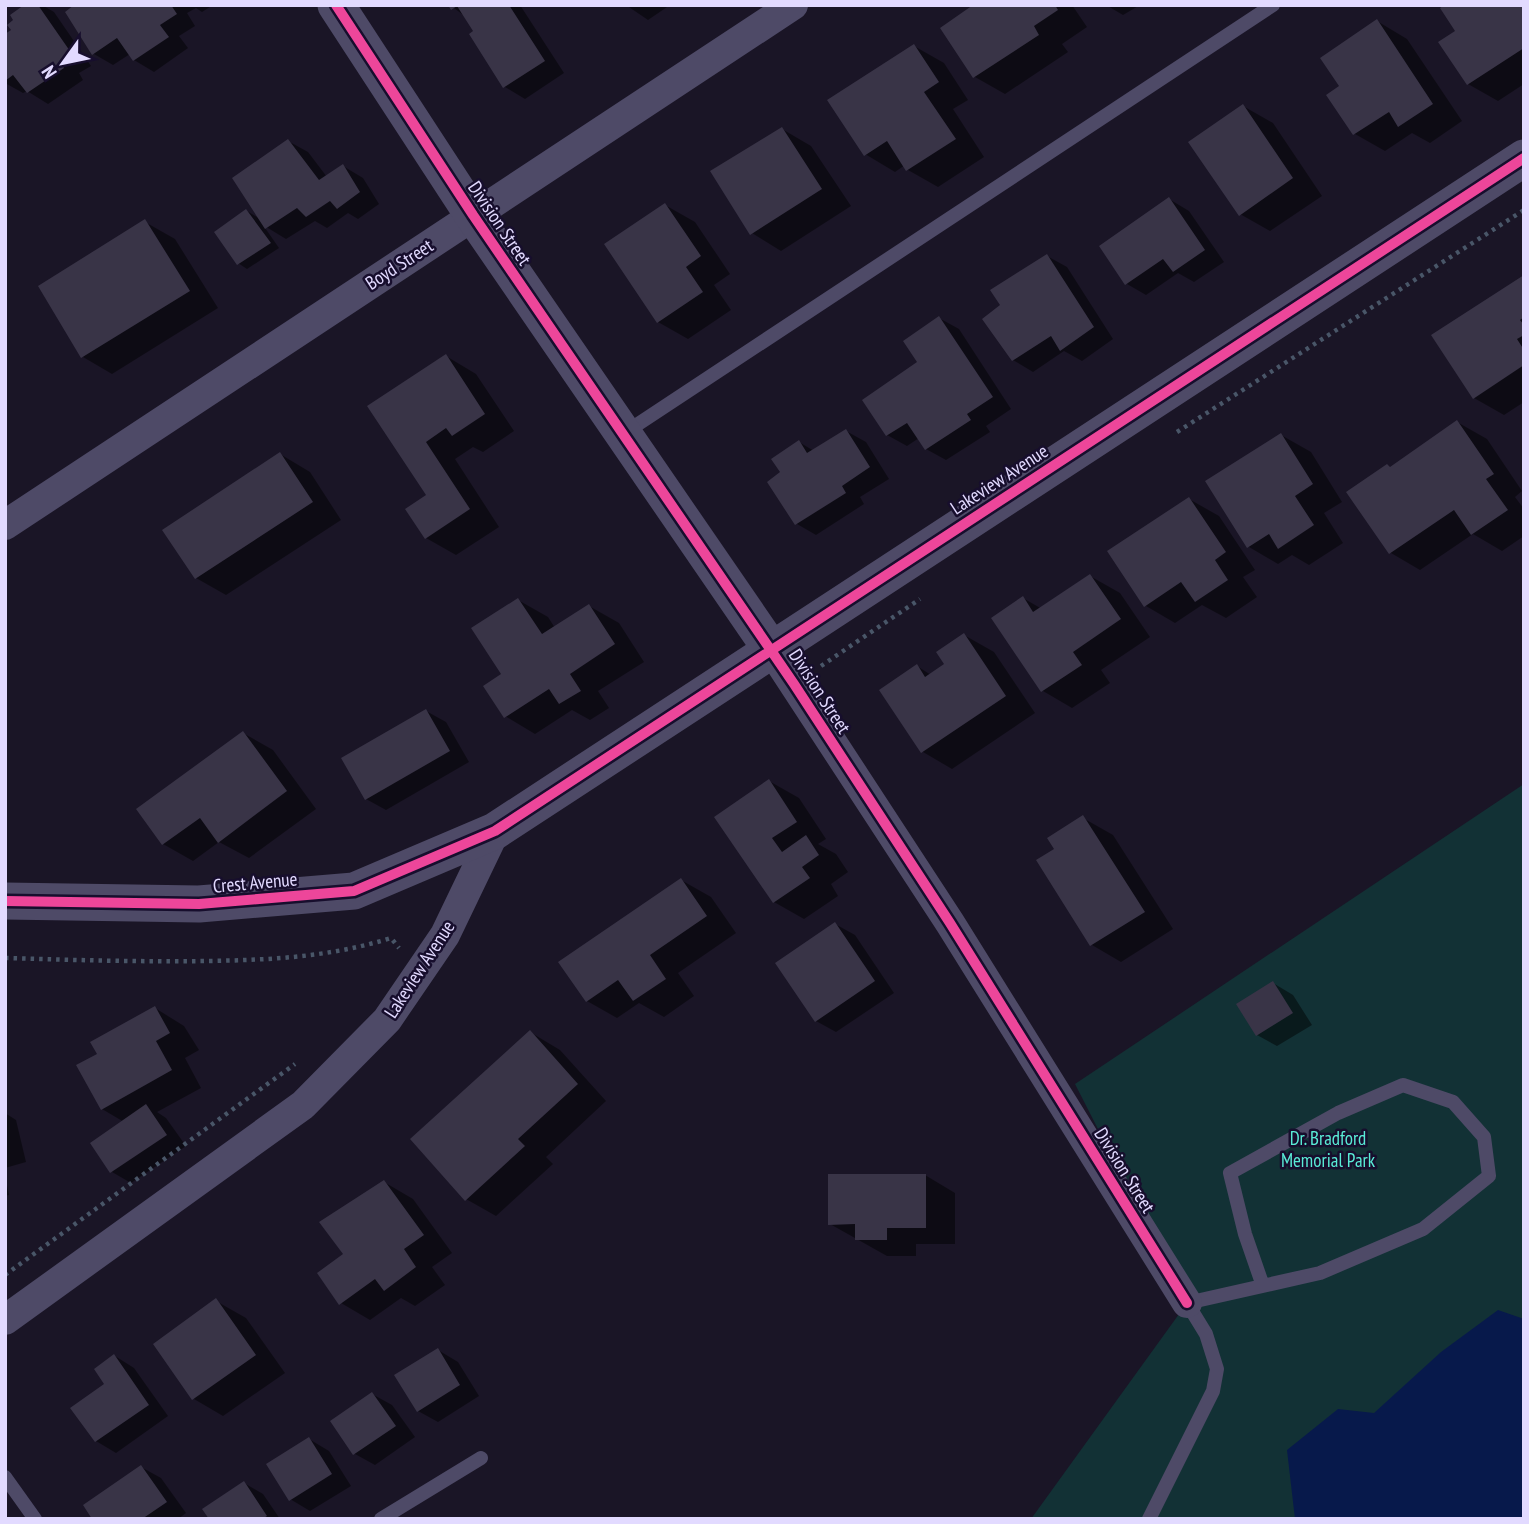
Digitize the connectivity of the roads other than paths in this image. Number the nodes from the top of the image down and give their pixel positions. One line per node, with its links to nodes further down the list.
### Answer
1 (793, 5): 5 (street, Boyd Street)
2 (1273, 5): 6 (lane)
3 (338, 6): 5 (street, Division Street)
4 (1524, 158): 8 (street, Lakeview Avenue)
5 (473, 215): 6 (street, Division Street); 7 (street, Boyd Street)
6 (624, 434): 8 (street, Division Street)
7 (5, 525)
8 (771, 649): 9 (street, Lakeview Avenue); 12 (street, Division Street)
9 (495, 831): 10 (street, Crest Avenue); 13 (street, Lakeview Avenue)
10 (5, 901)
11 (1263, 1286): 11 (lane); 12 (lane)
12 (1187, 1303): 18 (lane, Division Street)
13 (5, 1320)
14 (481, 1458): 17 (lane)
15 (5, 1477): 16 (lane)
16 (34, 1519)
17 (381, 1519)
18 (1149, 1519)

